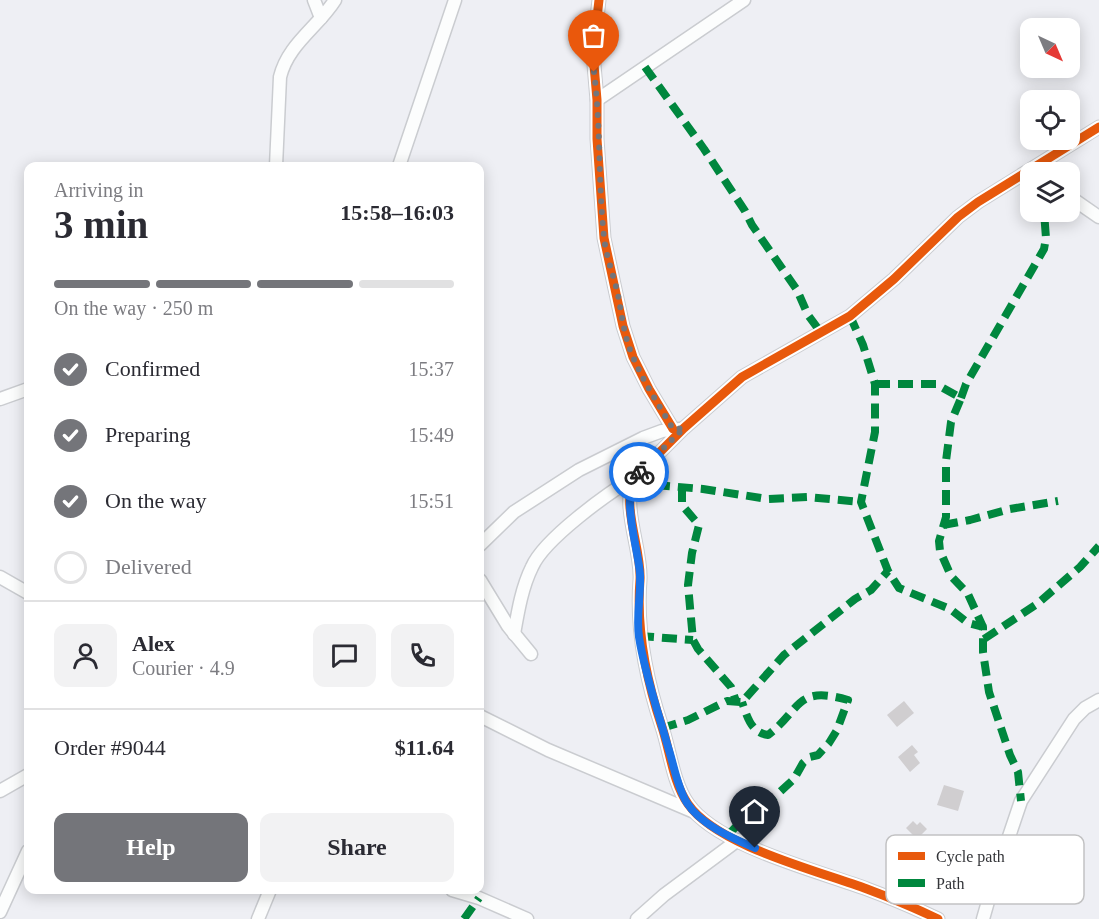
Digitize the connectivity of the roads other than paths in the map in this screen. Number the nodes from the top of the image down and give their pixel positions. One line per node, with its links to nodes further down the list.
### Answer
1 (314, 0): 6 (street)
2 (335, 0): 6 (street)
3 (454, 0): 10 (street)
4 (599, 0): 7 (street)
5 (744, 0): 7 (street)
6 (321, 18): 9 (street)
7 (597, 100): 17 (street)
8 (1099, 127): 11 (street)
9 (276, 162)
10 (400, 162)
11 (1049, 162)
12 (1020, 179): 17 (street)
13 (1080, 204): 14 (street)
14 (1099, 217)
15 (24, 390): 16 (street)
16 (0, 399)
17 (679, 429): 18 (street); 19 (street)
18 (635, 477): 23 (street); 29 (street)
19 (484, 541)
20 (0, 577): 22 (street)
21 (484, 587): 23 (street)
22 (24, 591)
23 (514, 633): 24 (street)
24 (531, 654)
25 (1099, 700): 30 (street)
26 (484, 718): 29 (street)
27 (24, 777): 28 (street)
28 (0, 791)
29 (695, 812): 31 (street)
30 (1010, 835)
31 (738, 840): 35 (street); 41 (street)
32 (24, 860): 38 (street)
33 (268, 894): 39 (street)
34 (466, 894): 40 (street)
35 (886, 897)
36 (902, 904): 42 (street)
37 (987, 904): 43 (street)
38 (0, 912)
39 (258, 919)
40 (527, 919)
41 (637, 919)
42 (938, 919)
43 (983, 919)

